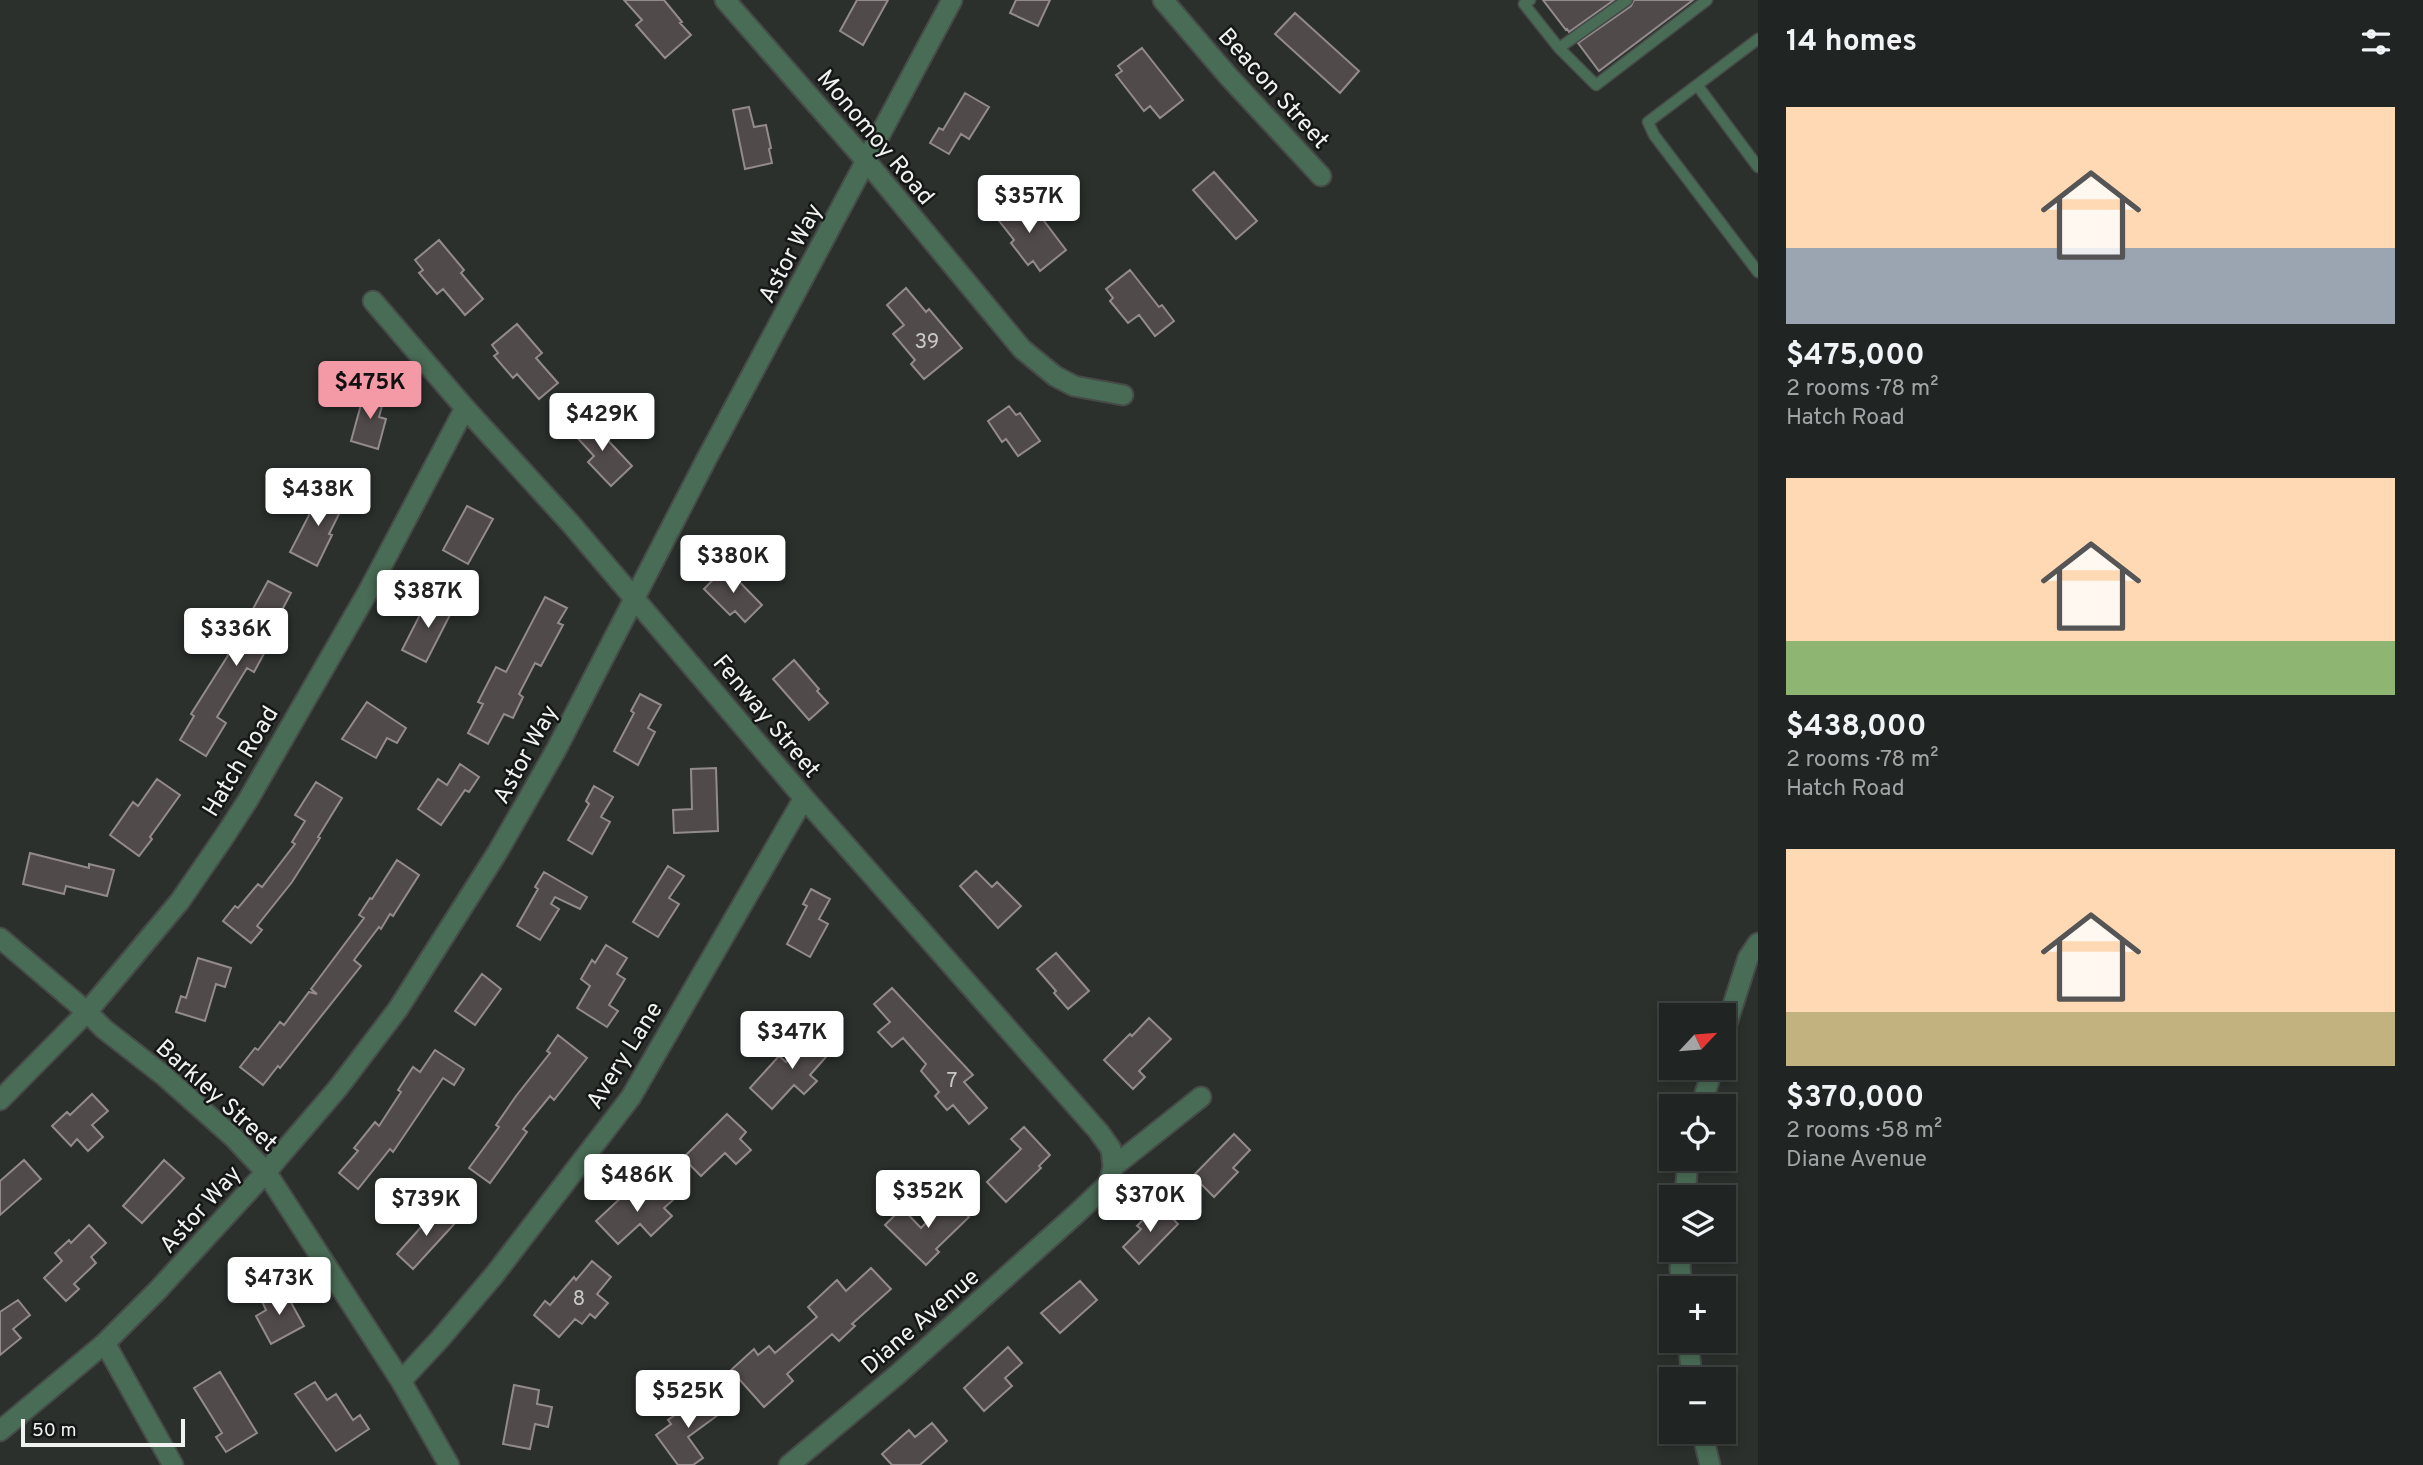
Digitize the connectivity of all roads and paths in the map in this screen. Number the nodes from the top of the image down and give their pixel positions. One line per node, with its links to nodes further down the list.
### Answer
1 (725, 0): 10 (street, Monomoy Road)
2 (952, 0): 10 (street, Astor Way)
3 (1163, 0): 12 (street, Beacon Street)
4 (1530, 0): 8 (lane)
5 (1627, 0): 8 (lane)
6 (1707, 0): 8 (lane)
7 (1758, 39): 9 (lane)
8 (1559, 48)
9 (1698, 85): 11 (lane); 13 (lane)
10 (867, 162): 15 (street, Monomoy Road); 17 (street, Astor Way)
11 (1758, 167)
12 (1321, 176)
13 (1758, 272)
14 (373, 301): 16 (street, Fenway Street)
15 (1123, 395)
16 (465, 408): 17 (street, Fenway Street); 22 (street, Hatch Road)
17 (635, 599): 18 (street, Fenway Street); 26 (street, Astor Way)
18 (804, 798): 25 (street, Fenway Street); 28 (street, Avery Lane)
19 (0, 938): 22 (street, Barkley Street)
20 (1758, 943): 21 (street)
21 (1734, 1003)
22 (87, 1012): 24 (street, Hatch Road); 26 (street, Barkley Street)
23 (1201, 1097): 25 (street, Diane Avenue)
24 (0, 1100)
25 (1113, 1167): 33 (street, Diane Avenue)
26 (266, 1172): 27 (street, Astor Way); 28 (street, Barkley Street)
27 (105, 1343): 29 (street, Astor Way); 31 (street)
28 (401, 1381): 32 (street, Barkley Street)
29 (0, 1431)
30 (1705, 1444): 34 (street)
31 (173, 1465)
32 (449, 1465)
33 (789, 1465)
34 (1710, 1465)

